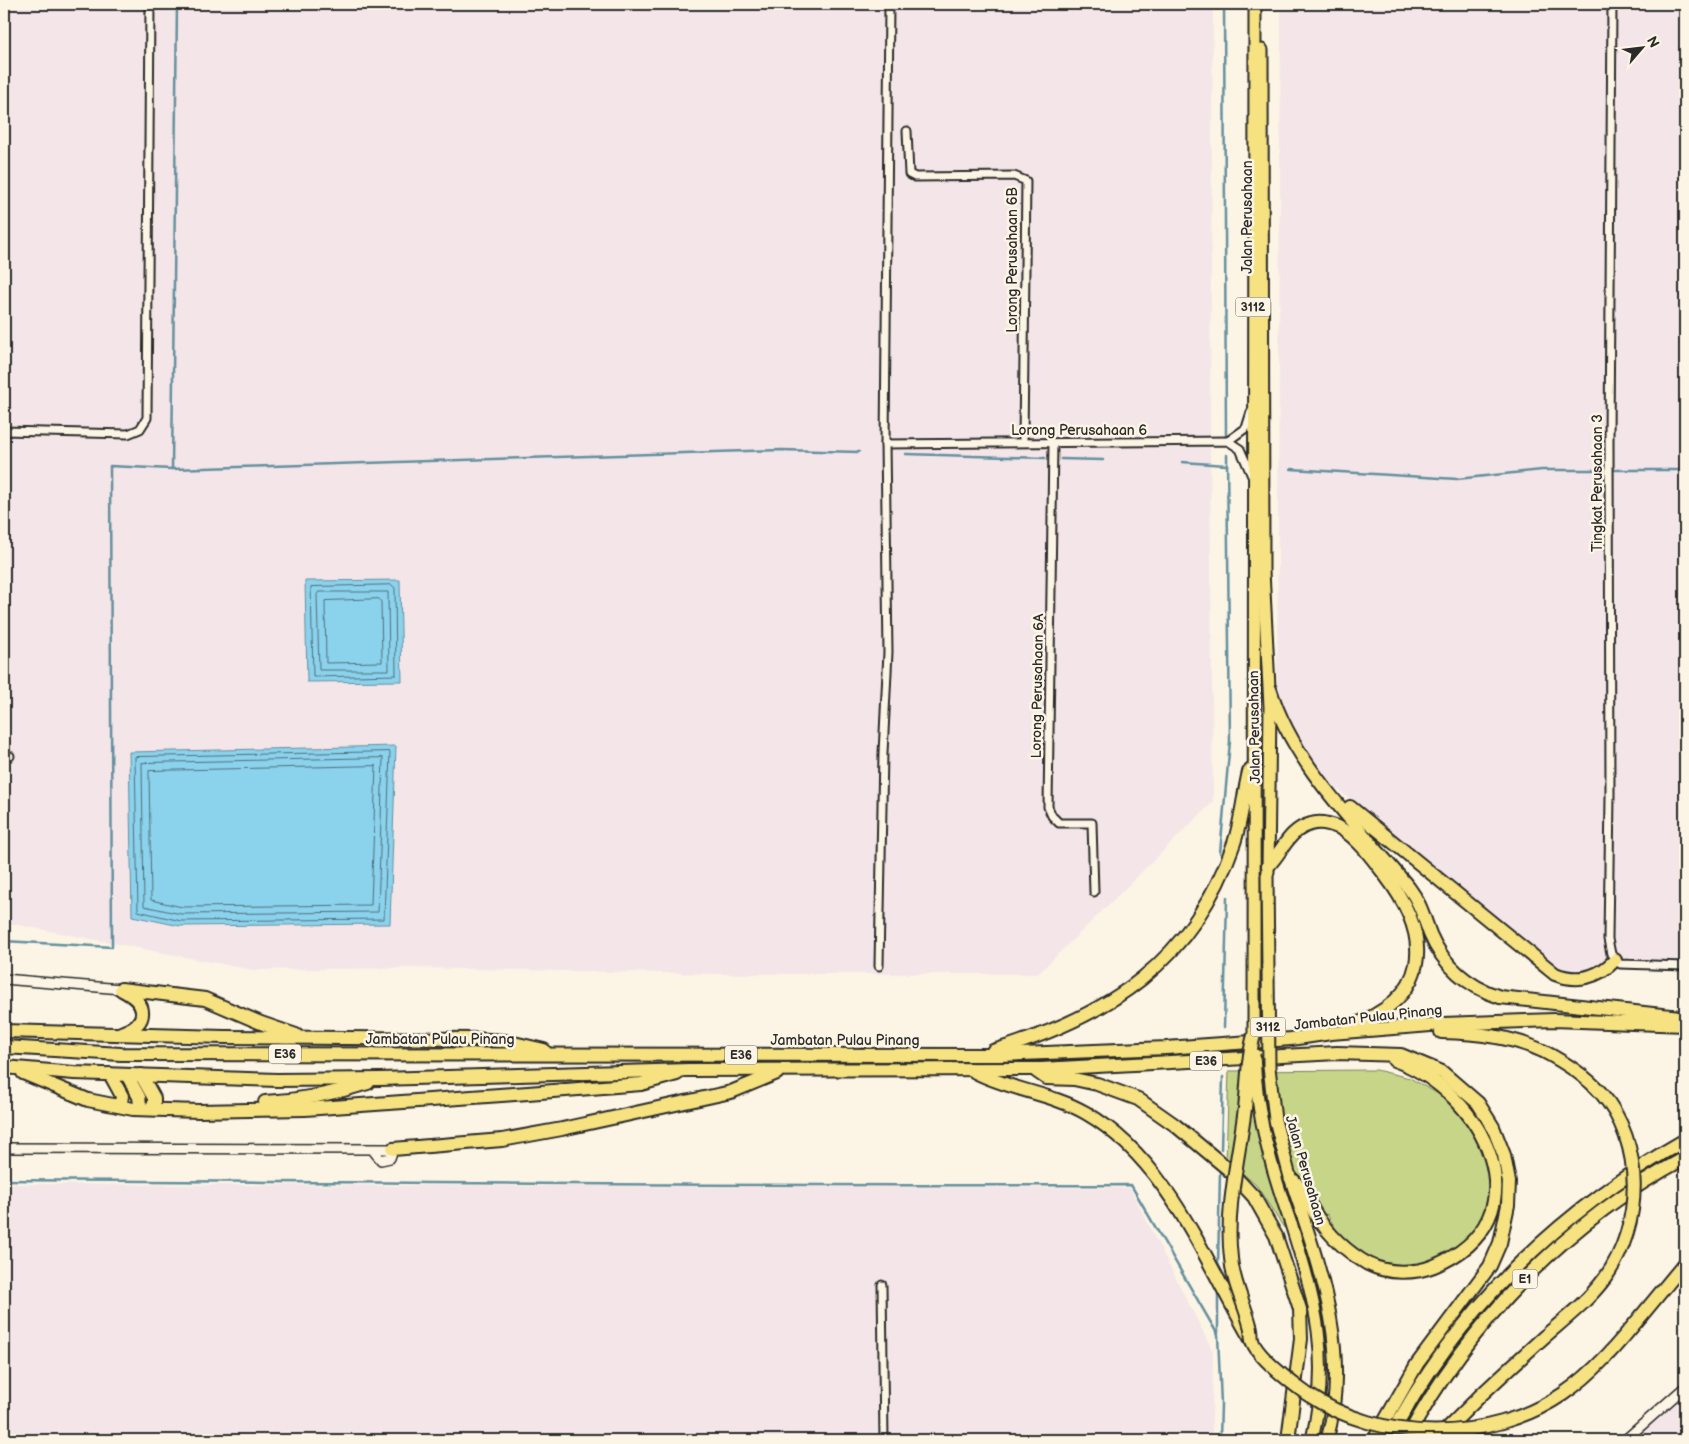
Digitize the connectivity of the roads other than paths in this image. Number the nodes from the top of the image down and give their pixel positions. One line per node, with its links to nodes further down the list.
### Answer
1 (150, 4): 8 (street)
2 (889, 4): 12 (street)
3 (1254, 4): 7 (main road, Jalan Perusahaan / 3112)
4 (1262, 4): 14 (main road, Jalan Perusahaan / 3112)
5 (1612, 4): 19 (street, Tingkat Perusahaan 3)
6 (907, 131): 10 (street, Lorong Perusahaan 6B)
7 (1253, 406): 9 (street); 13 (main road, Jalan Perusahaan / 3112)
8 (4, 431)
9 (1228, 441): 11 (street, Lorong Perusahaan 6); 13 (street)
10 (1024, 442): 11 (street, Lorong Perusahaan 6); 12 (street, Lorong Perusahaan 6)
11 (1053, 443): 18 (street, Lorong Perusahaan 6A)
12 (885, 444): 20 (street)
13 (1253, 477): 15 (main road, Jalan Perusahaan / 3112)
14 (1270, 689): 16 (highway); 17 (main road, Jalan Perusahaan / 3112)
15 (1255, 766): 30 (main road, Jalan Perusahaan / 3112); 35 (highway)
16 (1331, 794): 19 (highway); 24 (highway)
17 (1268, 871): 28 (highway); 53 (main road, Jalan Perusahaan / 3112, bridge)
18 (1094, 892)
19 (1615, 960): 21 (street)
20 (879, 966)
21 (1685, 966)
22 (4, 979): 23 (street)
23 (121, 989): 29 (highway); 31 (highway)
24 (1685, 1019)
25 (1685, 1025): 26 (highway, Jambatan Pulau Pinang / E36)
26 (1404, 1027): 28 (highway, Jambatan Pulau Pinang / E36); 65 (highway, bridge)
27 (4, 1031): 29 (highway)
28 (1332, 1033): 35 (highway, Jambatan Pulau Pinang / E36)
29 (119, 1034): 31 (highway)
30 (1254, 1035): 56 (highway, bridge); 60 (main road, Jalan Perusahaan / 3112, bridge)
31 (302, 1037): 34 (highway)
32 (4, 1047): 34 (highway, Jambatan Pulau Pinang / E36)
33 (1377, 1054): 40 (highway, E36); 53 (highway); 62 (highway)
34 (566, 1055): 35 (highway, Jambatan Pulau Pinang / E36)
35 (978, 1055)
36 (6, 1067): 37 (highway, E36); 41 (highway, E36)
37 (688, 1070): 38 (highway, E36); 45 (highway, E36)
38 (782, 1070): 39 (highway, E36); 51 (highway)
39 (973, 1070): 40 (highway, E36); 56 (highway)
40 (1034, 1070): 59 (highway)
41 (34, 1071): 42 (highway, E36); 46 (highway)
42 (110, 1074): 43 (highway, E36); 46 (highway)
43 (127, 1075): 44 (highway, E36); 47 (highway)
44 (141, 1075): 45 (highway, E36); 48 (highway)
45 (380, 1079): 48 (highway)
46 (122, 1102): 47 (highway)
47 (140, 1104): 48 (highway)
48 (154, 1105)
49 (1685, 1140): 63 (highway, E1)
50 (4, 1148): 51 (street)
51 (393, 1149)
52 (1685, 1158): 64 (highway, E1)
53 (1290, 1177): 61 (main road, Jalan Perusahaan / 3112)
54 (1685, 1263): 56 (highway, bridge)
55 (882, 1285): 58 (street)
56 (1252, 1341)
57 (1685, 1387): 66 (street)
58 (884, 1440)
59 (1288, 1440)
60 (1312, 1440)
61 (1327, 1440)
62 (1374, 1440)
63 (1389, 1440)
64 (1406, 1440)
65 (1436, 1440)
66 (1625, 1440)

